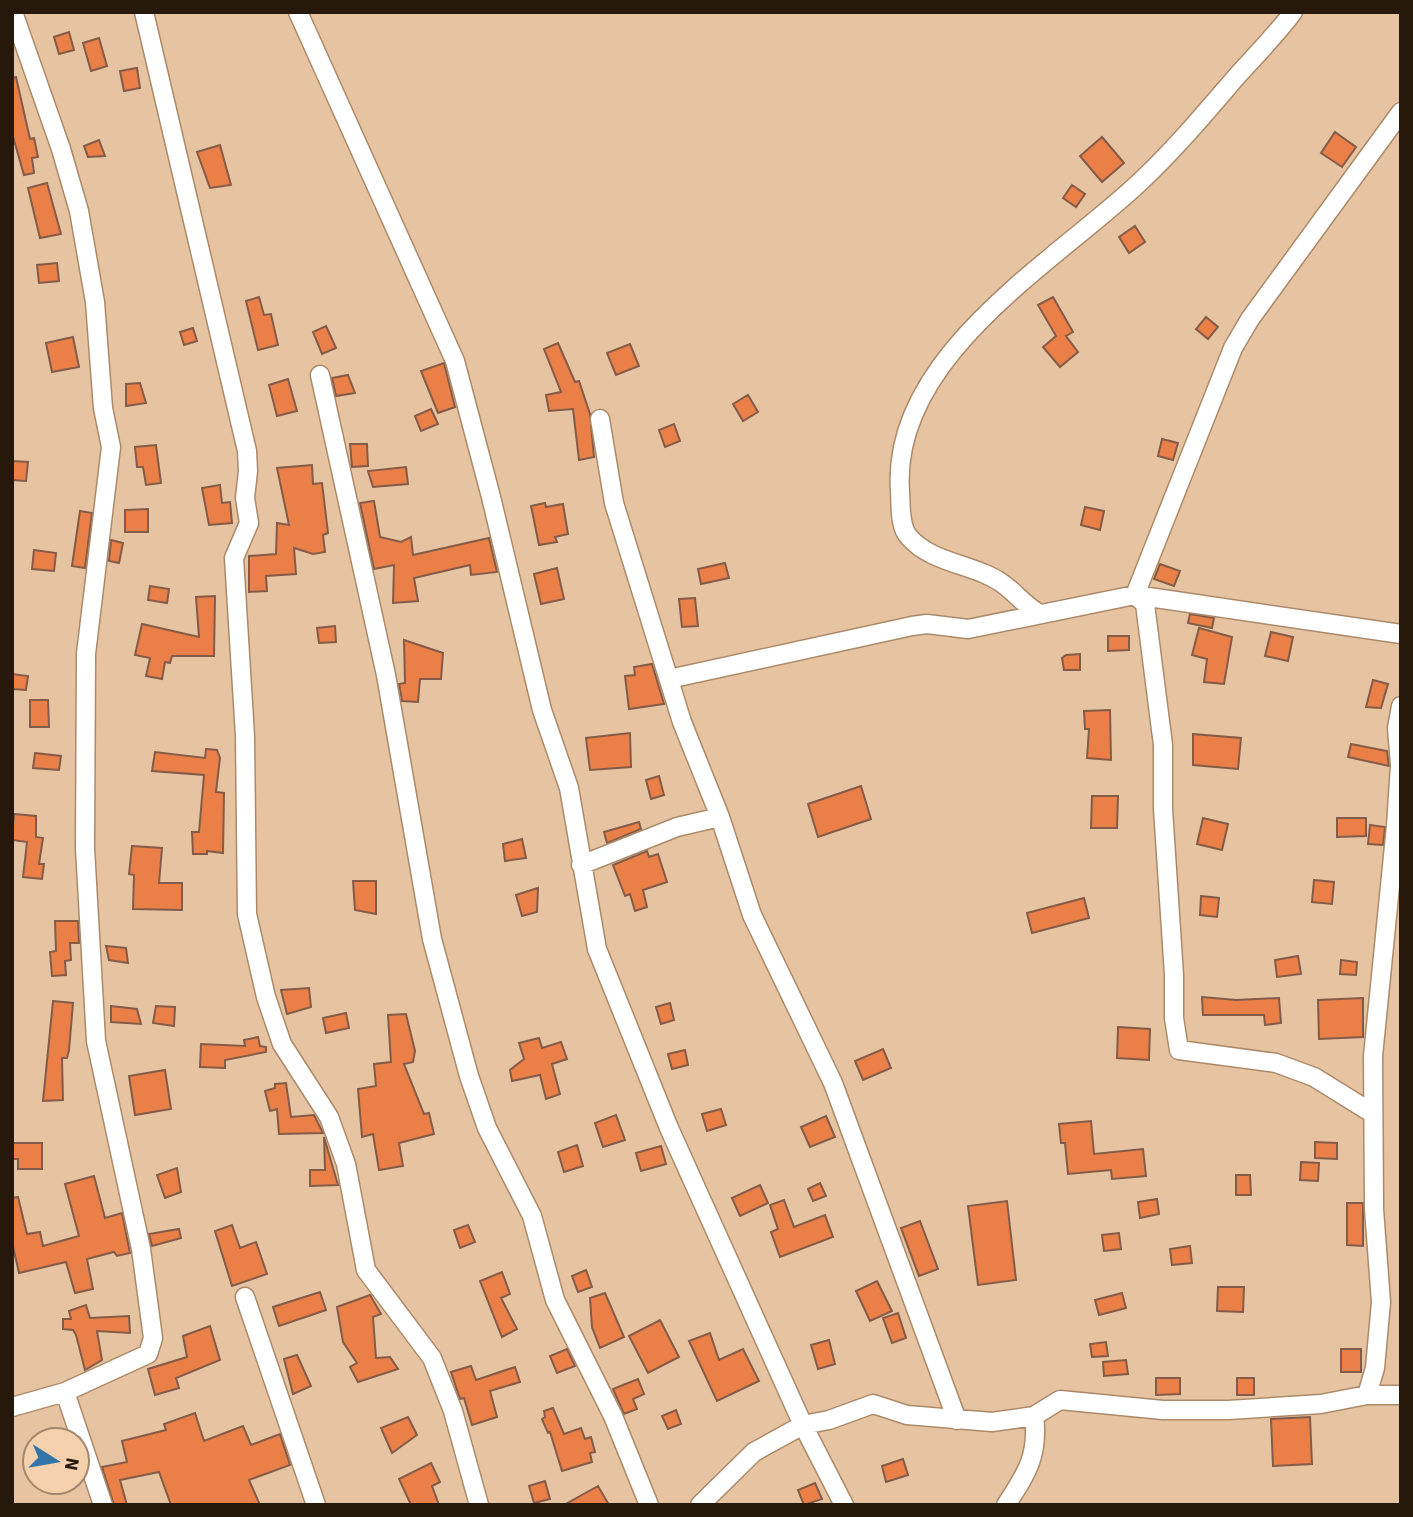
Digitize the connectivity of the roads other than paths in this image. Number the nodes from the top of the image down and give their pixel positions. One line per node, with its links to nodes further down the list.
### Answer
1 (12, 12): 17 (street)
2 (144, 12): 26 (street)
3 (298, 12): 14 (street)
4 (1293, 12): 9 (street)
5 (1401, 112): 8 (street)
6 (320, 375): 27 (street)
7 (600, 419): 11 (street)
8 (1135, 595): 9 (street); 10 (street); 15 (street)
9 (1040, 614): 11 (street)
10 (1401, 634)
11 (669, 679): 13 (street)
12 (1401, 706): 15 (street)
13 (720, 817): 14 (street); 22 (street)
14 (581, 865): 23 (street)
15 (1372, 1113): 18 (street)
16 (245, 1297): 25 (street)
17 (65, 1392): 20 (street); 24 (street)
18 (1367, 1395): 19 (street); 21 (street)
19 (1401, 1395)
20 (12, 1407)
21 (1034, 1416): 22 (street); 30 (street)
22 (957, 1420): 23 (street)
23 (803, 1425): 28 (street); 29 (street)
24 (103, 1505)
25 (316, 1505)
26 (479, 1505)
27 (649, 1505)
28 (700, 1505)
29 (844, 1505)
30 (1006, 1505)

